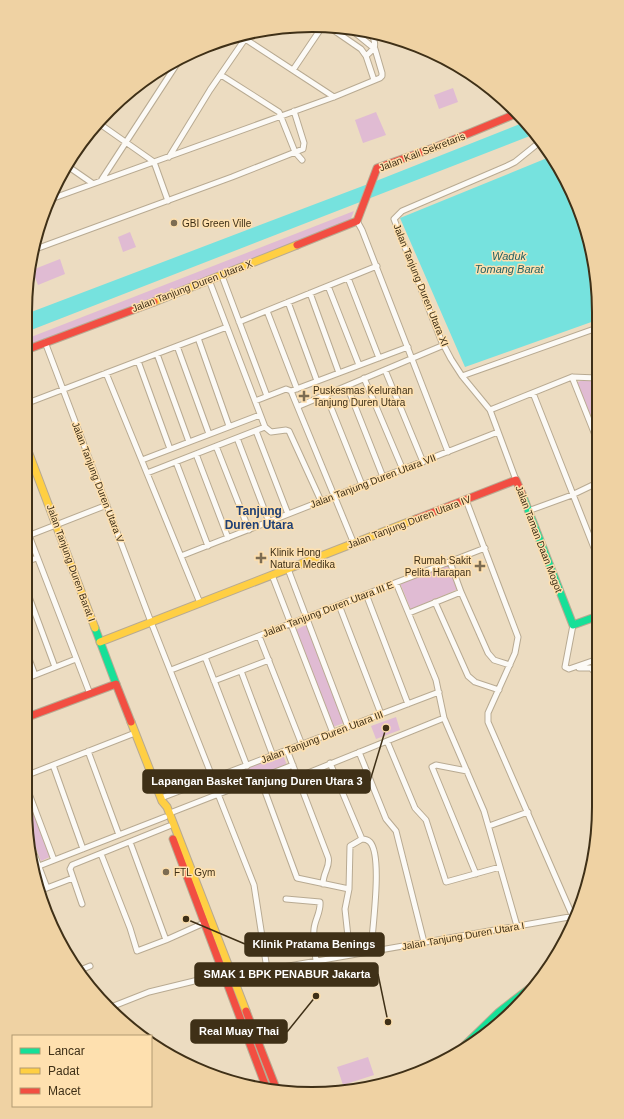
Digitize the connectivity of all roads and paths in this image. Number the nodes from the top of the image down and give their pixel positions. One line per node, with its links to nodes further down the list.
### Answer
1 (318, 32): 10 (street)
2 (338, 33): 8 (street)
3 (359, 36): 7 (street)
4 (374, 39): 7 (street)
5 (247, 40): 10 (street)
6 (244, 41): 11 (street)
7 (375, 49): 8 (street); 12 (street)
8 (366, 56): 12 (street)
9 (174, 69): 18 (street)
10 (293, 70): 13 (street)
11 (221, 75): 15 (street); 21 (street)
12 (374, 80): 13 (street)
13 (334, 97): 14 (street)
14 (294, 111): 15 (street); 20 (street)
15 (282, 114): 20 (street); 21 (street)
16 (512, 116): 29 (main road, Jalan Kali Sekretaris)
17 (102, 126): 18 (street)
18 (127, 142): 23 (street); 25 (street)
19 (536, 145): 44 (street, Jalan Tanjung Duren Utara XI)
20 (295, 152): 22 (street); 28 (street)
21 (169, 157): 23 (street)
22 (302, 160)
23 (154, 162): 25 (street); 28 (street)
24 (72, 169): 26 (street)
25 (101, 180): 26 (street)
26 (92, 183): 27 (street)
27 (57, 197)
28 (168, 201): 30 (street)
29 (357, 220): 31 (street); 32 (main road, Jalan Tanjung Duren Utara X)
30 (40, 248)
31 (377, 266): 33 (street); 47 (street)
32 (222, 276): 34 (main road, Jalan Tanjung Duren Utara X); 39 (street)
33 (348, 278): 35 (street); 49 (street)
34 (209, 280): 40 (street); 43 (main road, Jalan Tanjung Duren Utara X)
35 (328, 286): 36 (street); 52 (street)
36 (310, 293): 37 (street); 55 (street)
37 (288, 302): 38 (street); 60 (street)
38 (267, 311): 39 (street); 62 (street)
39 (239, 322): 67 (street)
40 (227, 327): 42 (street); 68 (street)
41 (592, 330): 56 (street)
42 (198, 338): 45 (street); 73 (street)
43 (45, 342): 46 (main road, Jalan Tanjung Duren Utara X); 63 (street, Jalan Tanjung Duren Utara V)
44 (444, 345): 50 (street); 56 (street, Jalan Tanjung Duren Utara XI)
45 (177, 346): 48 (street); 78 (street)
46 (32, 347)
47 (408, 347): 49 (street); 50 (street)
48 (157, 354): 51 (street); 80 (street)
49 (379, 358): 52 (street)
50 (412, 358): 53 (street); 83 (street)
51 (138, 361): 54 (street); 82 (street)
52 (359, 366): 55 (street)
53 (385, 370): 58 (street); 88 (street)
54 (106, 373): 63 (street); 85 (street)
55 (339, 373): 60 (street)
56 (462, 376): 71 (street, Jalan Tanjung Duren Utara XI)
57 (572, 377): 59 (street); 65 (street); 75 (street)
58 (364, 378): 61 (street); 89 (street)
59 (592, 378)
60 (317, 381): 62 (street)
61 (347, 386): 66 (street); 91 (street)
62 (297, 389): 64 (street)
63 (63, 390): 69 (street); 99 (street, Jalan Tanjung Duren Utara V)
64 (291, 391): 67 (street); 70 (street)
65 (533, 393): 71 (street); 95 (street)
66 (326, 395): 70 (street); 93 (street)
67 (268, 396): 68 (street)
68 (255, 401): 72 (street)
69 (32, 402)
70 (298, 406): 96 (street)
71 (490, 410): 77 (street, Jalan Taman Daan Mogot)
72 (260, 415): 73 (street); 74 (street)
73 (229, 426): 78 (street)
74 (265, 427): 76 (street); 98 (street)
75 (592, 427)
76 (256, 431): 79 (street); 101 (street)
77 (498, 432): 83 (street, Jalan Tanjung Duren Utara VII); 92 (street, Jalan Taman Daan Mogot)
78 (209, 434): 80 (street)
79 (237, 438): 81 (street); 102 (street)
80 (189, 442): 82 (street)
81 (216, 446): 84 (street); 104 (street)
82 (170, 449): 85 (street)
83 (448, 452): 88 (street, Jalan Tanjung Duren Utara VII)
84 (196, 454): 87 (street); 106 (street)
85 (142, 460): 90 (street)
86 (32, 461): 103 (main road, Jalan Tanjung Duren Barat I)
87 (176, 462): 90 (street); 110 (street)
88 (423, 462): 89 (street, Jalan Tanjung Duren Utara VII)
89 (403, 470): 91 (street, Jalan Tanjung Duren Utara VII)
90 (147, 473): 112 (street)
91 (383, 477): 93 (street, Jalan Tanjung Duren Utara VII)
92 (516, 480): 97 (main road, Jalan Tanjung Duren Utara IV); 100 (main road, Jalan Taman Daan Mogot)
93 (362, 485): 96 (street, Jalan Tanjung Duren Utara VII)
94 (592, 485): 95 (street)
95 (572, 495): 100 (street); 107 (street)
96 (335, 496): 98 (street, Jalan Tanjung Duren Utara VII); 108 (street)
97 (466, 500): 108 (main road, Jalan Tanjung Duren Utara IV); 111 (street)
98 (322, 501): 101 (street, Jalan Tanjung Duren Utara VII)
99 (107, 505): 103 (street); 128 (street, Jalan Tanjung Duren Utara V)
100 (528, 511): 130 (main road, Jalan Taman Daan Mogot)
101 (288, 514): 102 (street, Jalan Tanjung Duren Utara VII)
102 (269, 522): 104 (street, Jalan Tanjung Duren Utara VII)
103 (57, 525): 105 (street); 132 (main road, Jalan Tanjung Duren Barat I)
104 (248, 530): 106 (street, Jalan Tanjung Duren Utara VII)
105 (32, 534)
106 (228, 538): 110 (street, Jalan Tanjung Duren Utara VII)
107 (592, 543)
108 (354, 544): 116 (main road, Jalan Tanjung Duren Utara IV)
109 (32, 546): 113 (street)
110 (208, 546): 112 (street, Jalan Tanjung Duren Utara VII)
111 (485, 548): 115 (street, Jalan Tanjung Duren Utara III E); 137 (street)
112 (181, 556): 122 (street)
113 (38, 558): 114 (street); 134 (street)
114 (32, 560)
115 (450, 562): 118 (street, Jalan Tanjung Duren Utara III E); 119 (street)
116 (288, 569): 117 (main road, Jalan Tanjung Duren Utara IV); 126 (street)
117 (272, 575): 122 (main road, Jalan Tanjung Duren Utara IV); 129 (street)
118 (396, 583): 120 (street, Jalan Tanjung Duren Utara III E); 125 (street)
119 (460, 592): 121 (street); 137 (street)
120 (366, 594): 124 (street, Jalan Tanjung Duren Utara III E); 151 (street)
121 (435, 602): 125 (street); 148 (street)
122 (200, 603): 128 (main road, Jalan Tanjung Duren Utara IV)
123 (32, 605): 139 (street)
124 (339, 605): 126 (street, Jalan Tanjung Duren Utara III E); 152 (street)
125 (409, 613): 149 (street)
126 (307, 618): 129 (street, Jalan Tanjung Duren Utara III E); 155 (street)
127 (592, 618): 130 (main road)
128 (151, 622): 132 (main road, Jalan Tanjung Duren Utara IV); 142 (street, Jalan Tanjung Duren Utara V)
129 (290, 624): 131 (street, Jalan Tanjung Duren Utara III E); 157 (street)
130 (573, 625): 140 (street)
131 (259, 636): 133 (street, Jalan Tanjung Duren Utara III E); 135 (street)
132 (100, 642): 147 (main road, Jalan Tanjung Duren Barat I)
133 (205, 657): 142 (street, Jalan Tanjung Duren Utara III E); 146 (street)
134 (76, 659): 139 (street); 150 (street)
135 (269, 660): 143 (street); 159 (street)
136 (592, 661): 140 (street)
137 (510, 665): 148 (street)
138 (32, 667): 144 (street)
139 (55, 667): 144 (street)
140 (574, 668): 141 (street)
141 (592, 669)
142 (170, 670): 172 (street, Jalan Tanjung Duren Utara V)
143 (241, 671): 146 (street); 163 (street)
144 (35, 675): 145 (street)
145 (32, 676)
146 (214, 681): 167 (street)
147 (116, 684): 150 (main road); 156 (main road, Jalan Tanjung Duren Barat I)
148 (499, 690): 176 (street)
149 (439, 692): 151 (street, Jalan Tanjung Duren Utara III); 154 (street)
150 (90, 694): 153 (main road)
151 (408, 704): 152 (street, Jalan Tanjung Duren Utara III)
152 (381, 714): 155 (street, Jalan Tanjung Duren Utara III)
153 (32, 715)
154 (444, 718): 158 (street); 168 (street)
155 (348, 727): 157 (street, Jalan Tanjung Duren Utara III)
156 (135, 733): 161 (street); 174 (main road, Jalan Tanjung Duren Barat I)
157 (332, 733): 159 (street, Jalan Tanjung Duren Utara III)
158 (388, 741): 162 (street); 189 (street)
159 (302, 745): 160 (street, Jalan Tanjung Duren Utara III)
160 (287, 750): 163 (street, Jalan Tanjung Duren Utara III); 166 (street)
161 (88, 751): 165 (street); 180 (street)
162 (359, 752): 164 (street); 202 (street)
163 (273, 756): 167 (street, Jalan Tanjung Duren Utara III)
164 (330, 763): 170 (street); 181 (street)
165 (53, 765): 169 (street); 183 (street)
166 (293, 765): 170 (street); 171 (street)
167 (247, 766): 172 (street, Jalan Tanjung Duren Utara III)
168 (467, 771): 179 (street); 189 (street)
169 (32, 773)
170 (298, 776): 192 (street)
171 (260, 778): 173 (street); 192 (street)
172 (213, 779): 174 (street, Jalan Tanjung Duren Utara III)
173 (218, 794): 177 (street); 208 (street)
174 (162, 800): 177 (main road, Jalan Tanjung Duren Barat I)
175 (32, 802): 186 (street)
176 (528, 812): 179 (street); 197 (street)
177 (168, 815): 178 (main road); 180 (street); 209 (main road)
178 (169, 826): 182 (street); 199 (main road)
179 (489, 826): 188 (street)
180 (119, 835): 183 (street)
181 (362, 839): 194 (street); 203 (street)
182 (130, 842): 184 (street); 201 (street)
183 (83, 849): 186 (street)
184 (101, 854): 191 (street); 201 (street)
185 (37, 860): 187 (street)
186 (54, 860): 187 (street)
187 (39, 866)
188 (500, 867): 189 (street); 200 (street)
189 (476, 874)
190 (42, 878): 193 (street)
191 (73, 878): 193 (street); 196 (street)
192 (323, 884): 194 (street)
193 (47, 888)
194 (349, 889): 204 (street)
195 (286, 899): 205 (street)
196 (82, 904)
197 (572, 911)
198 (570, 917): 200 (street, Jalan Tanjung Duren Utara I)
199 (204, 922): 201 (street); 209 (main road)
200 (518, 926): 202 (street, Jalan Tanjung Duren Utara I)
201 (166, 940)
202 (424, 942): 203 (street, Jalan Tanjung Duren Utara I)
203 (371, 951): 204 (street, Jalan Tanjung Duren Utara I)
204 (350, 955): 205 (street, Jalan Tanjung Duren Utara I)
205 (316, 961): 208 (street, Jalan Tanjung Duren Utara I)
206 (90, 966): 207 (street)
207 (83, 969)
208 (267, 969): 209 (street, Jalan Tanjung Duren Utara I)
209 (227, 975): 211 (street, Jalan Tanjung Duren Utara I); 213 (main road); 214 (main road)
210 (517, 998): 212 (main road)
211 (115, 1006)
212 (479, 1031)
213 (265, 1083)
214 (275, 1085)

